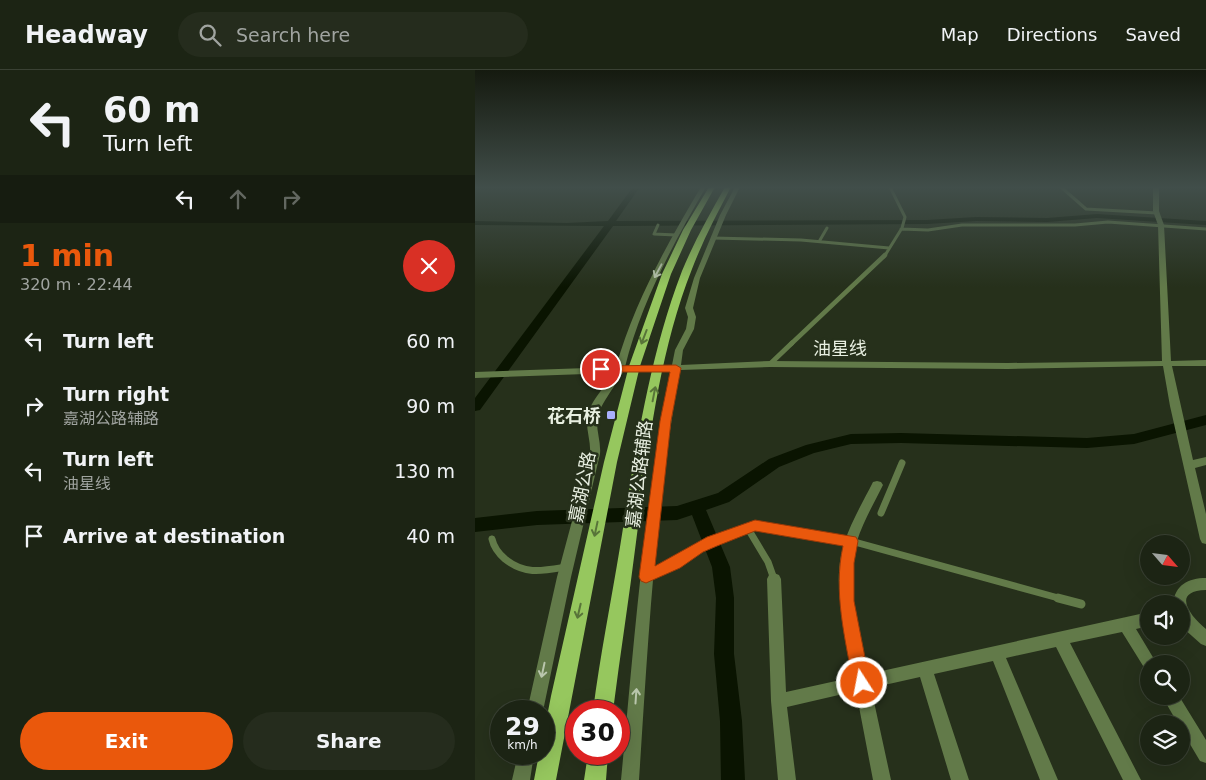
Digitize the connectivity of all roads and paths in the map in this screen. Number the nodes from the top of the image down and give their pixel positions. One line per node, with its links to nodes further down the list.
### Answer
1 (685, 220): 12 (street)
2 (691, 220): 12 (main road, 嘉湖公路)
3 (709, 220): 20 (main road)
4 (721, 220): 13 (street, 嘉湖公路辅路)
5 (904, 220): 10 (lane)
6 (1159, 220): 8 (street)
7 (658, 225): 12 (lane)
8 (1161, 226): 10 (lane); 11 (lane); 18 (street)
9 (827, 228): 14 (lane)
10 (902, 228): 15 (lane)
11 (1206, 229)
12 (681, 230): 21 (street, one-way to 21); 22 (main road, 嘉湖公路, one-way to 22)
13 (713, 238): 14 (lane); 19 (street, 嘉湖公路辅路)
14 (821, 240): 15 (lane)
15 (889, 248): 17 (lane)
16 (1206, 363): 18 (street, 油星线)
17 (770, 364): 18 (street, 油星线); 19 (street, 油星线)
18 (1169, 364): 26 (street)
19 (676, 368): 20 (street, 油星线); 34 (street, 嘉湖公路辅路)
20 (659, 369): 22 (street, 油星线); 49 (main road, one-way to 20)
21 (620, 370): 22 (street, 油星线); 23 (street, 油星线); 33 (street)
22 (632, 370): 56 (main road, 嘉湖公路, one-way to 56)
23 (475, 375)
24 (1206, 461): 26 (street)
25 (902, 463): 27 (lane)
26 (1189, 465): 31 (street)
27 (880, 491): 28 (lane); 32 (street)
28 (881, 513)
29 (747, 527): 32 (lane); 34 (lane); 35 (lane)
30 (492, 539): 33 (lane)
31 (1206, 539)
32 (851, 541): 38 (lane); 47 (street)
33 (568, 561): 48 (street, one-way to 48)
34 (646, 577): 58 (street, 嘉湖公路辅路, one-way to 34)
35 (775, 579): 50 (street)
36 (1206, 584): 37 (street)
37 (1181, 595)
38 (1081, 604)
39 (1140, 621): 40 (street)
40 (1126, 624): 42 (street); 45 (street)
41 (1190, 625): 43 (street)
42 (1060, 639): 44 (street); 63 (street)
43 (1206, 639)
44 (997, 653): 46 (street); 62 (street)
45 (1145, 655)
46 (925, 669): 47 (street); 61 (street)
47 (862, 683): 50 (street); 60 (street)
48 (537, 700)
49 (605, 700)
50 (779, 702): 59 (street)
51 (1175, 705): 52 (street)
52 (1206, 755)
53 (524, 765): 55 (street)
54 (597, 765): 57 (main road)
55 (521, 780)
56 (545, 780)
57 (595, 780)
58 (630, 780)
59 (787, 780)
60 (882, 780)
61 (960, 780)
62 (1049, 780)
63 (1132, 780)

